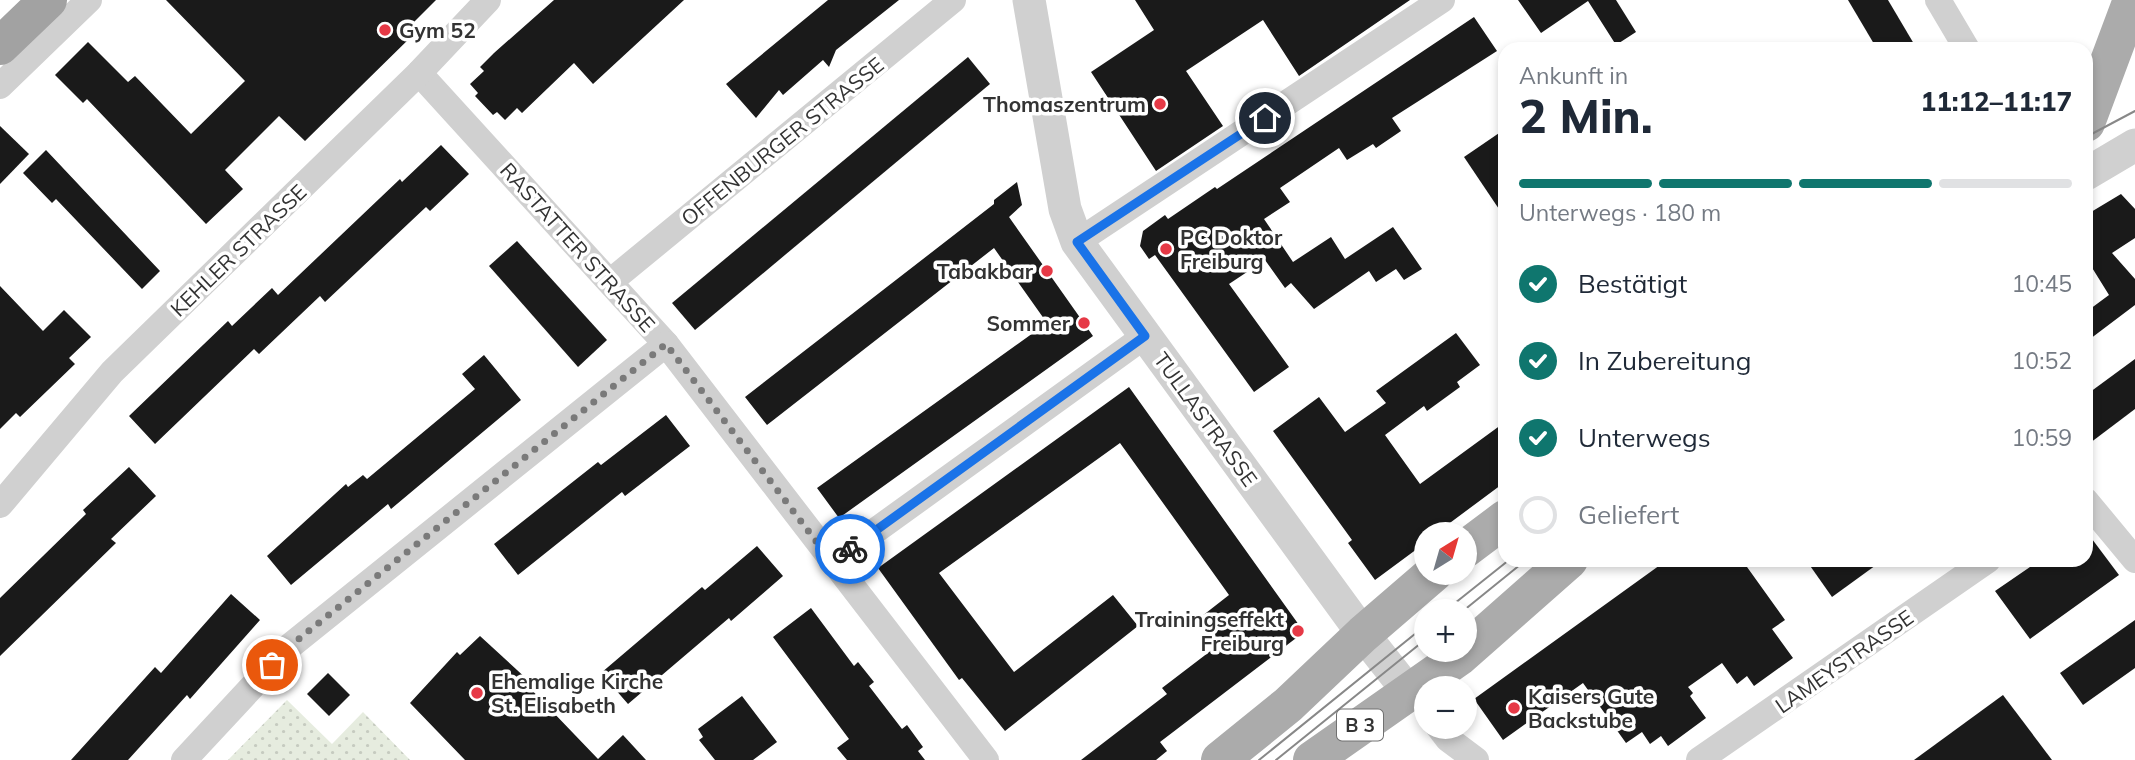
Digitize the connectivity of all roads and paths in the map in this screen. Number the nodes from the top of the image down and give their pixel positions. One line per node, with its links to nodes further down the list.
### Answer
1 (48, 0): 10 (highway)
2 (89, 0): 13 (street)
3 (953, 0): 18 (street, OFFENBURGER STRASSE)
4 (1029, 0): 17 (street, TULLASTRASSE)
5 (1442, 0): 17 (street)
6 (1938, 0): 9 (street)
7 (2132, 0): 11 (main road)
8 (485, 1): 12 (street, KEHLER STRASSE)
9 (1963, 42)
10 (0, 46)
11 (2109, 72): 14 (main road)
12 (419, 73): 18 (street, RASTATTER STRASSE); 21 (street, KEHLER STRASSE)
13 (0, 86)
14 (2093, 107)
15 (2135, 145): 16 (street)
16 (2093, 170)
17 (1077, 242): 19 (street, TULLASTRASSE)
18 (611, 281): 20 (street, RASTATTER STRASSE)
19 (1145, 336): 26 (street); 30 (street, TULLASTRASSE)
20 (666, 344): 26 (street, RASTATTER STRASSE); 35 (street)
21 (0, 505)
22 (2093, 509): 25 (street)
23 (1498, 524): 24 (main road)
24 (1477, 540)
25 (2135, 560)
26 (832, 562): 36 (street, RASTATTER STRASSE)
27 (1561, 567): 31 (main road, B 3)
28 (1978, 567): 40 (street, LAMEYSTRASSE)
29 (1420, 585): 30 (main road)
30 (1363, 634): 32 (street, TULLASTRASSE); 37 (main road)
31 (1441, 676)
32 (1414, 698)
33 (1414, 704): 38 (main road, B 3)
34 (1448, 739): 39 (street)
35 (184, 760)
36 (986, 760)
37 (1220, 760)
38 (1312, 760)
39 (1476, 760)
40 (1699, 760)

